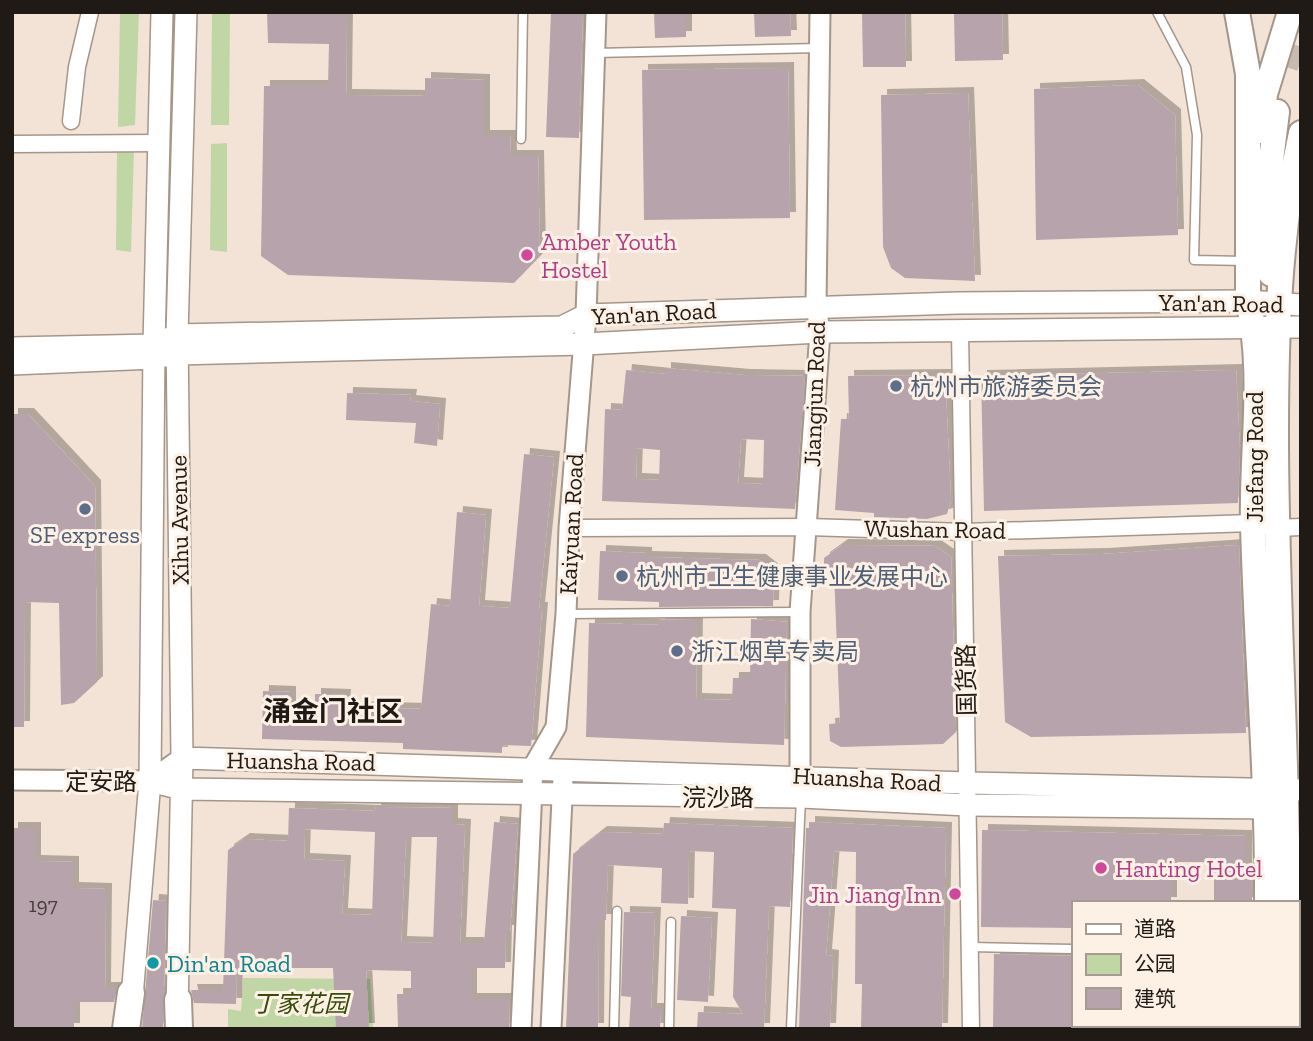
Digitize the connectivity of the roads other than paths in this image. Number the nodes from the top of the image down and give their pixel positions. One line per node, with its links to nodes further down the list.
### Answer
1 (90, 12): 14 (street)
2 (162, 12): 17 (main road, Xihu Avenue)
3 (186, 12): 27 (main road, Xihu Avenue)
4 (523, 12): 16 (lane)
5 (596, 12): 12 (street, Kaiyuan Road)
6 (820, 12): 11 (street, Jiangjun Road)
7 (1157, 12): 19 (lane)
8 (1237, 12): 19 (main road, Jiefang Road)
9 (1290, 12): 10 (main road); 23 (main road)
10 (1301, 18)
11 (820, 48): 12 (lane); 21 (street, Jiangjun Road)
12 (593, 53): 22 (street, Kaiyuan Road)
13 (1286, 67): 23 (main road)
14 (71, 121)
15 (1301, 133): 23 (main road)
16 (521, 139)
17 (158, 143): 18 (street); 29 (main road, Xihu Avenue)
18 (12, 144)
19 (1248, 261): 20 (main road, Jiefang Road)
20 (1248, 301): 21 (main road, Yan'an Road); 23 (main road, Jiefang Road)
21 (816, 306): 22 (main road, Yan'an Road); 25 (street, Jiangjun Road)
22 (586, 314): 26 (street, Kaiyuan Road); 27 (main road, Yan'an Road)
23 (1282, 318): 24 (main road, Yan'an Road); 31 (main road, Jiefang Road)
24 (960, 330): 25 (main road, Yan'an Road); 34 (street, 国货路)
25 (820, 332): 26 (main road, Yan'an Road); 32 (street, Jiangjun Road)
26 (584, 344): 27 (main road, Yan'an Road); 33 (street, Kaiyuan Road)
27 (177, 345): 29 (main road, Yan'an Road); 37 (main road, Xihu Avenue)
28 (12, 348): 29 (main road, Yan'an Road)
29 (154, 352): 30 (main road, Yan'an Road); 42 (main road, Xihu Avenue)
30 (12, 364)
31 (1277, 526): 34 (street, Wushan Road); 48 (main road, Jiefang Road)
32 (808, 527): 33 (street, Wushan Road); 34 (street, Wushan Road); 35 (street, Jiangjun Road)
33 (569, 528): 36 (street, Kaiyuan Road)
34 (965, 532): 43 (street, 国货路)
35 (800, 612): 36 (lane); 40 (street, Jiangjun Road)
36 (566, 614): 38 (street, Kaiyuan Road)
37 (182, 758): 38 (main road, Huansha Road); 42 (street, 定安路); 44 (main road, Xihu Avenue)
38 (533, 767): 39 (main road, Huansha Road); 45 (street, Kaiyuan Road)
39 (563, 768): 40 (main road, Huansha Road); 46 (street)
40 (800, 775): 43 (main road, Huansha Road); 47 (lane)
41 (12, 780): 42 (street, 定安路)
42 (149, 781): 44 (main road, 浣沙路); 56 (main road, Xihu Avenue)
43 (967, 783): 48 (main road, Huansha Road); 49 (street, 国货路)
44 (181, 789): 45 (main road, 浣沙路); 57 (main road, Xihu Avenue)
45 (531, 795): 46 (main road, 浣沙路); 60 (street, Kaiyuan Road)
46 (563, 795): 47 (main road, 浣沙路); 61 (street)
47 (801, 797): 49 (main road, 浣沙路); 64 (lane)
48 (1285, 799): 49 (main road, 浣沙路); 50 (main road, Jiefang Road); 51 (main road, Jiefang Road)
49 (968, 805): 54 (street, 国货路)
50 (1267, 901)
51 (1288, 901)
52 (618, 911): 62 (lane)
53 (671, 922): 63 (lane)
54 (970, 947): 55 (lane); 65 (street, 国货路)
55 (1072, 949)
56 (131, 993): 58 (highway)
57 (178, 1000): 59 (highway)
58 (128, 1029)
59 (178, 1029)
60 (521, 1029)
61 (551, 1029)
62 (614, 1029)
63 (669, 1029)
64 (791, 1029)
65 (971, 1029)

